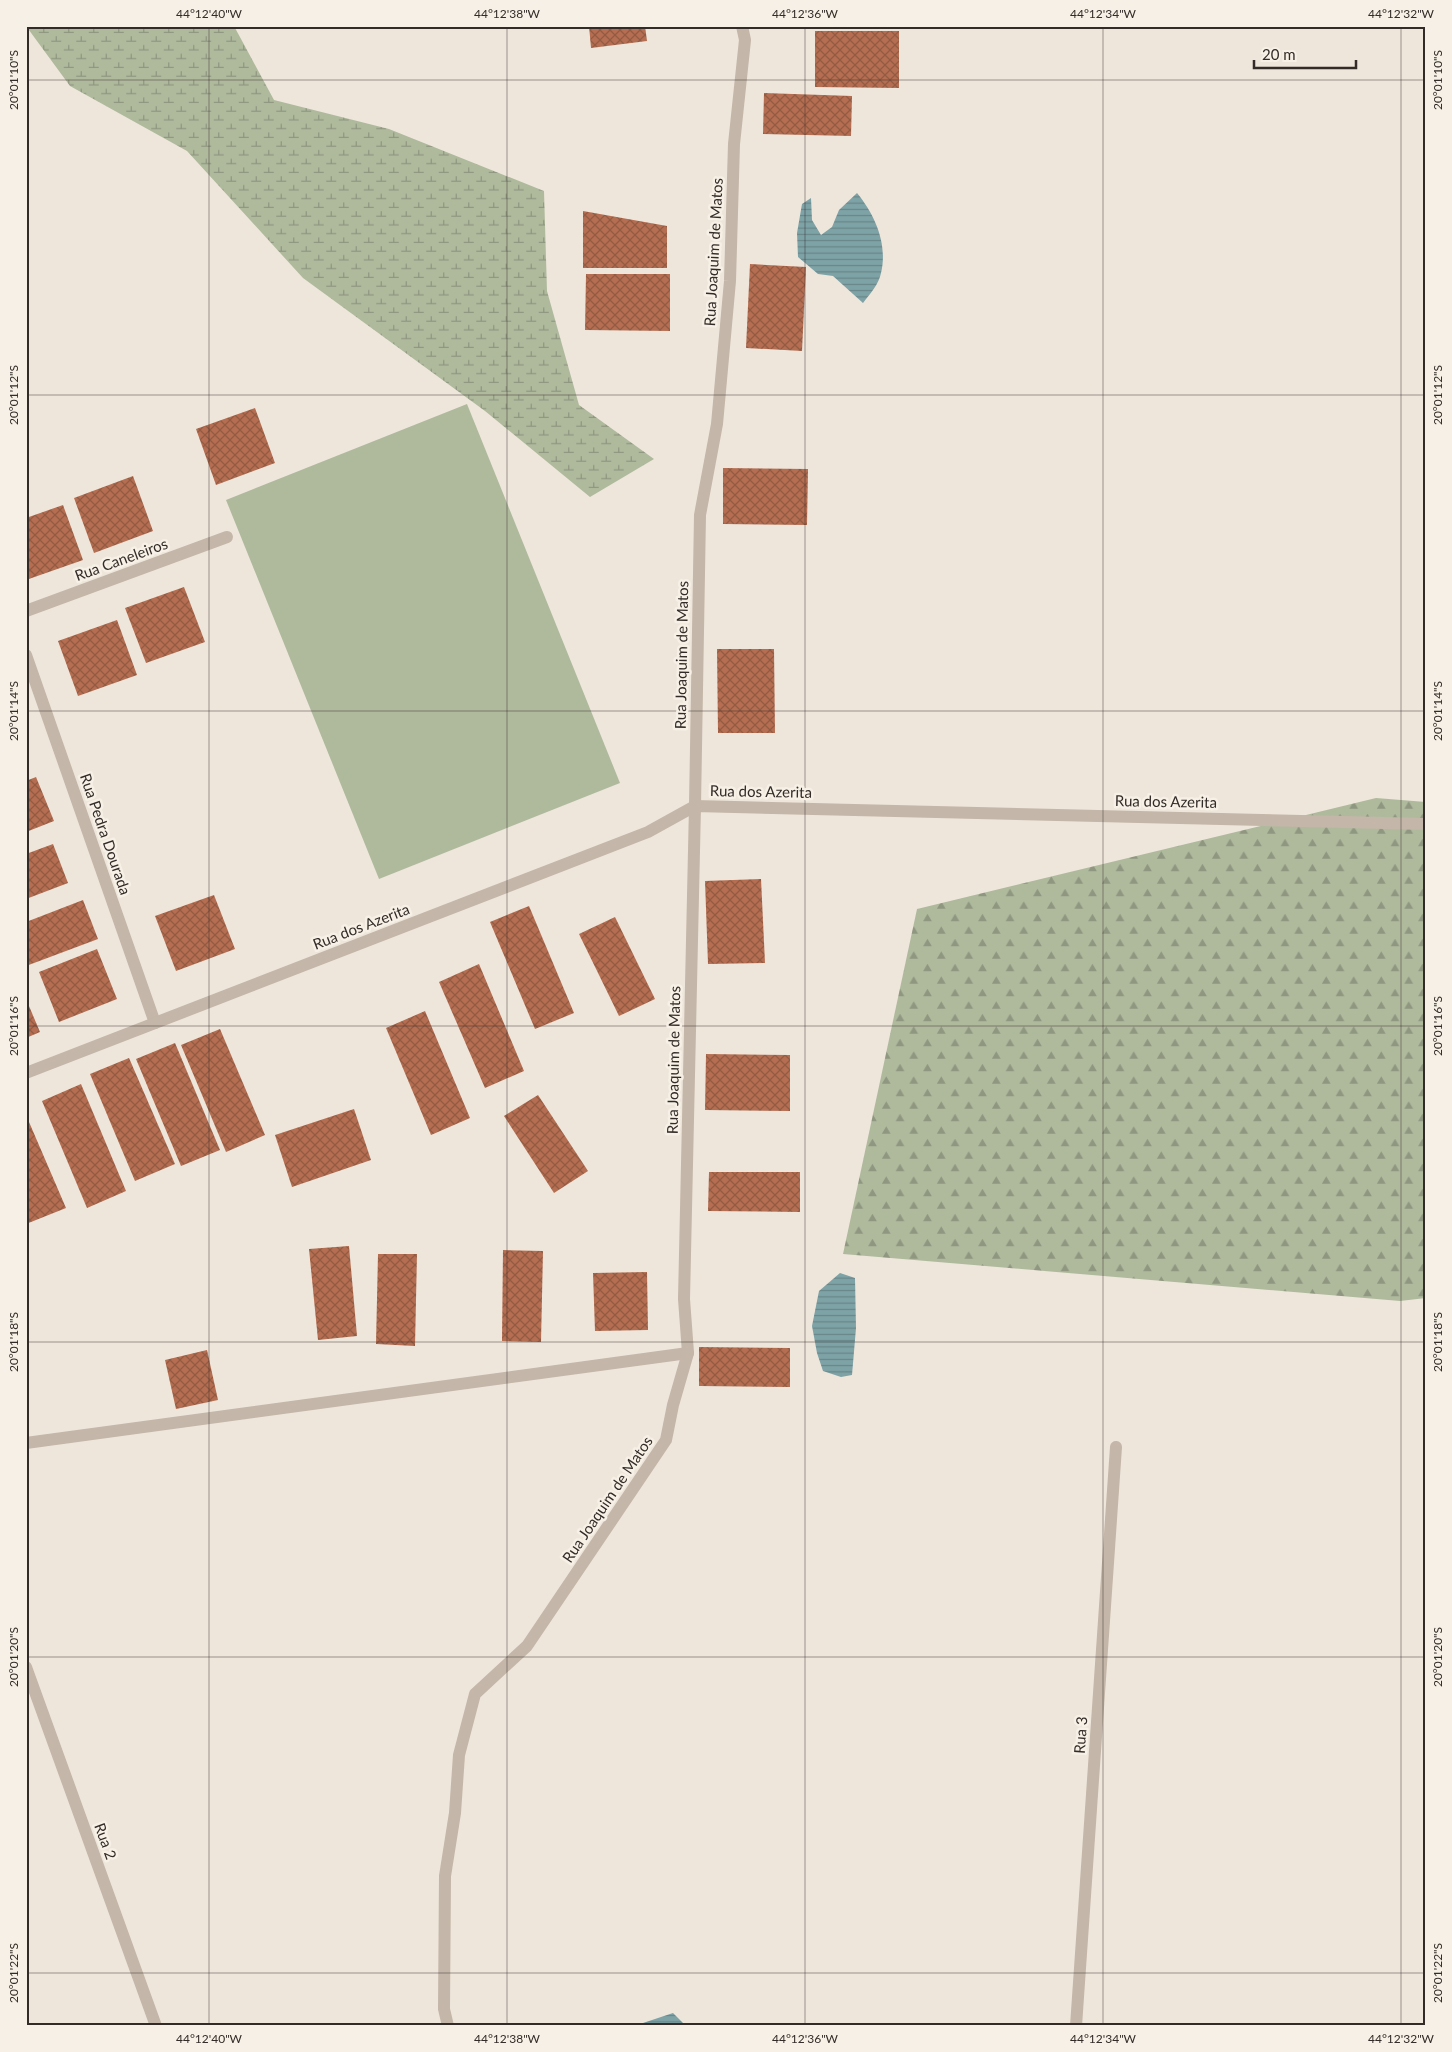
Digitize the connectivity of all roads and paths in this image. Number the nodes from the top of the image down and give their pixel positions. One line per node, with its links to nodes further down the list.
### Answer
1 (742, 26): 5 (street, Rua Joaquim de Matos)
2 (227, 537): 3 (street, Rua Caneleiros)
3 (26, 611)
4 (26, 655): 7 (street, Rua Pedra Dourada)
5 (695, 806): 6 (street, Rua dos Azerita); 7 (street, Rua dos Azerita); 9 (street, Rua Joaquim de Matos)
6 (1426, 824)
7 (155, 1023): 8 (street, Rua dos Azerita)
8 (26, 1073)
9 (688, 1353): 10 (street); 14 (street, Rua Joaquim de Matos)
10 (26, 1443)
11 (1116, 1447): 15 (street, Rua 3)
12 (26, 1667): 13 (street, Rua 2)
13 (156, 2026)
14 (448, 2026)
15 (1076, 2026)

